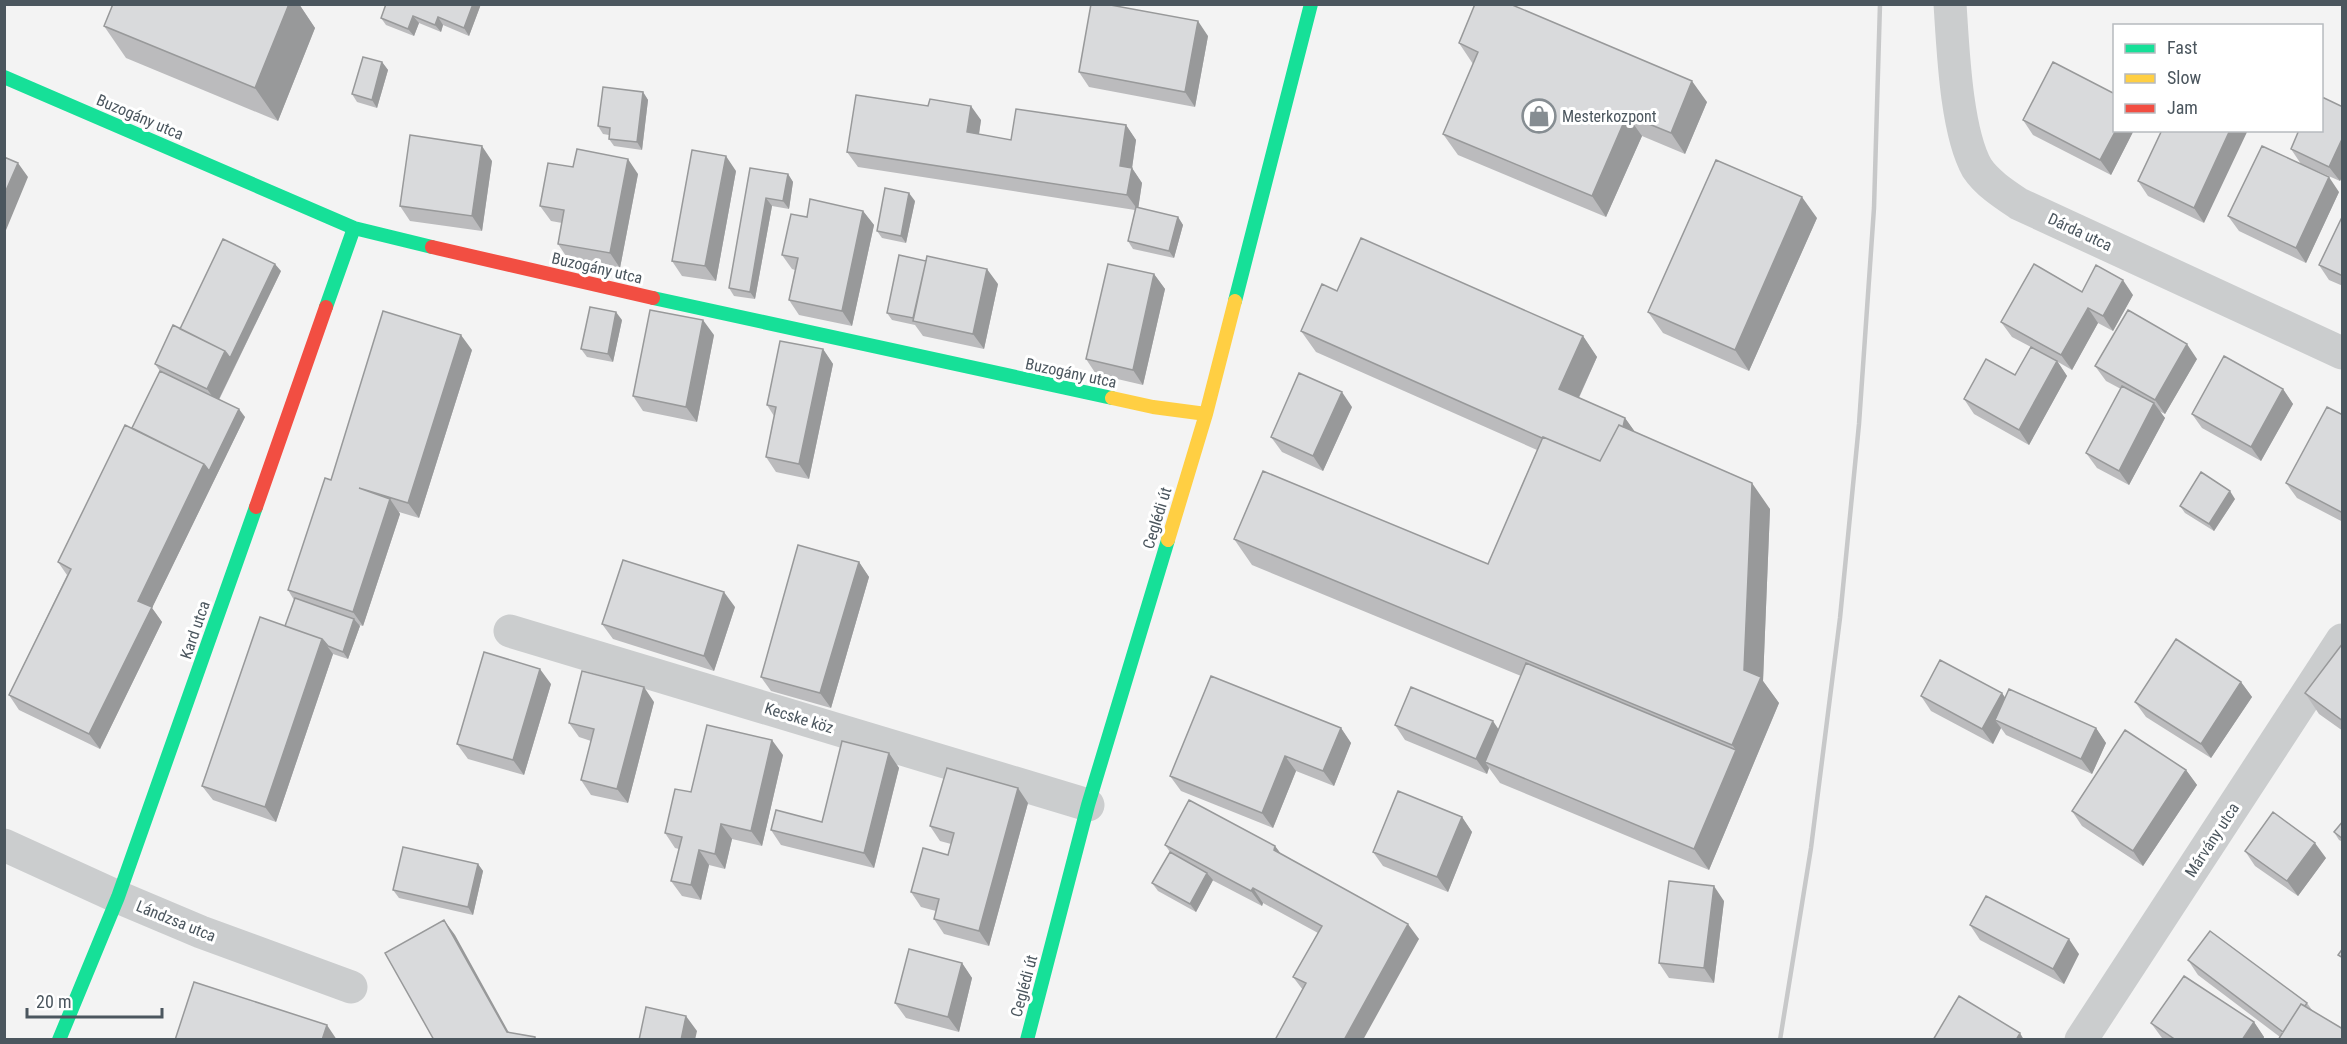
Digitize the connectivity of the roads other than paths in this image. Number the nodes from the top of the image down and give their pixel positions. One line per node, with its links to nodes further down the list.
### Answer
1 (1311, 4): 6 (street, Ceglédi út)
2 (1950, 4): 5 (street, Dárda utca)
3 (4, 77): 4 (street, Buzogány utca)
4 (354, 228): 6 (street, Buzogány utca); 11 (street, Kard utca)
5 (2343, 353)
6 (1206, 414): 9 (street, Ceglédi út)
7 (510, 631): 9 (street, Kecske köz)
8 (2343, 640): 15 (street, Márvány utca)
9 (1088, 805): 14 (street, Ceglédi út)
10 (4, 845): 11 (street, Lándzsa utca)
11 (118, 897): 12 (street, Lándzsa utca); 13 (street, Kard utca)
12 (351, 987)
13 (59, 1040)
14 (1027, 1040)
15 (2081, 1040)

